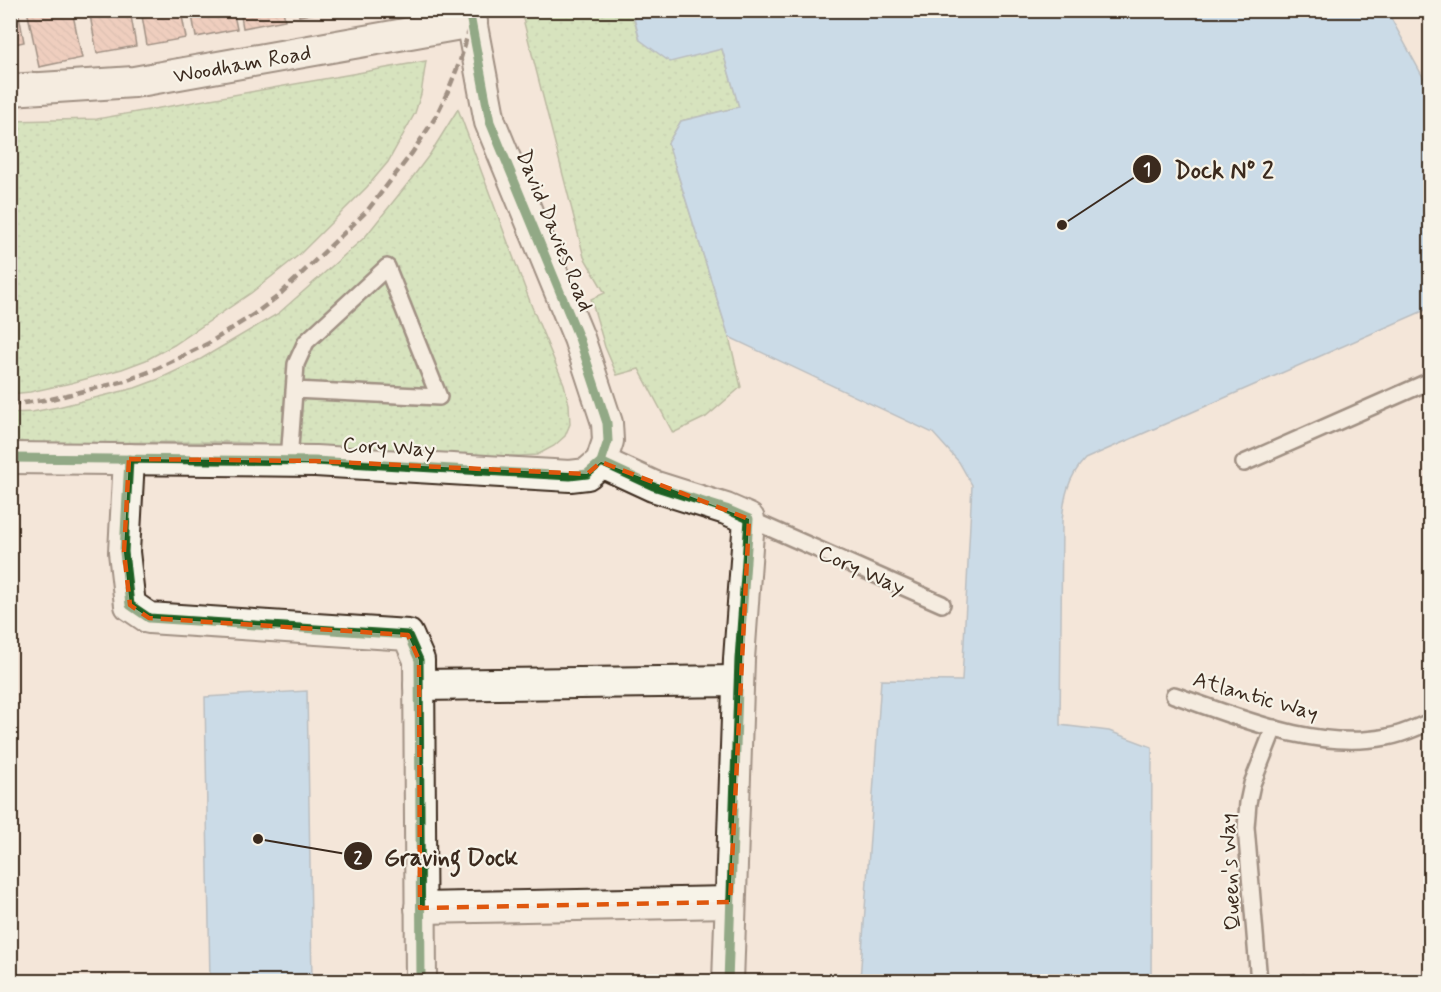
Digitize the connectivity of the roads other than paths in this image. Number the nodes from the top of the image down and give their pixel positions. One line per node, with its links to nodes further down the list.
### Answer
1 (470, 16): 2 (street, Woodham Road); 8 (street, David Davies Road)
2 (10, 90)
3 (1431, 381): 9 (lane)
4 (294, 390): 4 (lane); 7 (lane)
5 (10, 458): 6 (street, Cory Way)
6 (129, 459): 7 (street, Cory Way); 13 (street)
7 (289, 461): 8 (street, Cory Way)
8 (601, 462): 10 (street, Cory Way)
9 (1244, 463)
10 (749, 519): 11 (lane, Cory Way); 12 (street)
11 (942, 604)
12 (738, 681): 13 (street); 17 (street)
13 (419, 685): 18 (street)
14 (1174, 695): 16 (lane, Atlantic Way)
15 (1431, 722): 16 (lane, Atlantic Way)
16 (1275, 728): 21 (lane, Queen's Way)
17 (730, 902): 18 (street); 20 (street)
18 (420, 908): 19 (street)
19 (421, 981)
20 (728, 981)
21 (1259, 981)

